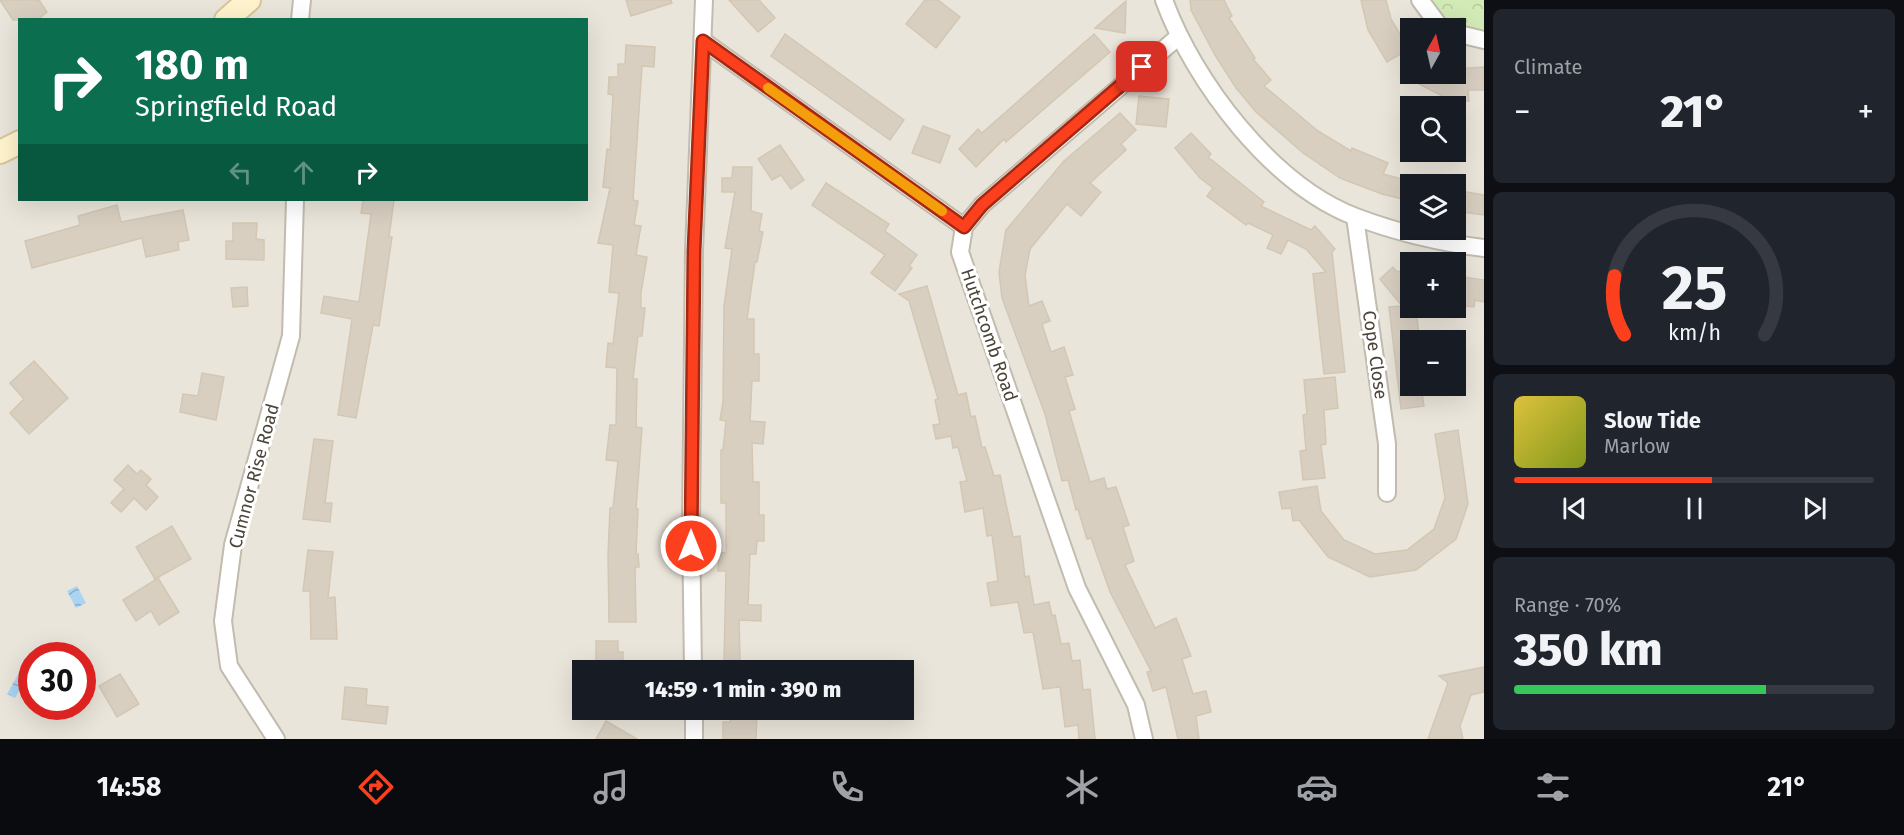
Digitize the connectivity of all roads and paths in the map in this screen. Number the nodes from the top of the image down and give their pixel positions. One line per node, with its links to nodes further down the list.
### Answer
1 (249, 0): 6 (street)
2 (302, 0): 7 (street)
3 (704, 0): 12 (street)
4 (1164, 0): 10 (street)
5 (1420, 0): 8 (street)
6 (228, 18)
7 (300, 18)
8 (1434, 18)
9 (1466, 36): 11 (street)
10 (1178, 37): 16 (street); 17 (street)
11 (1484, 40)
12 (703, 41): 17 (street); 20 (street)
13 (18, 143): 14 (street)
14 (0, 152)
15 (295, 201): 22 (street, Cumnor Rise Road)
16 (1355, 217): 18 (street); 19 (street, Cope Close)
17 (964, 227): 24 (street, Hutchcomb Road)
18 (1484, 248)
19 (1387, 493)
20 (693, 660)
21 (694, 720): 23 (street)
22 (276, 739)
23 (694, 739)
24 (1144, 739)

